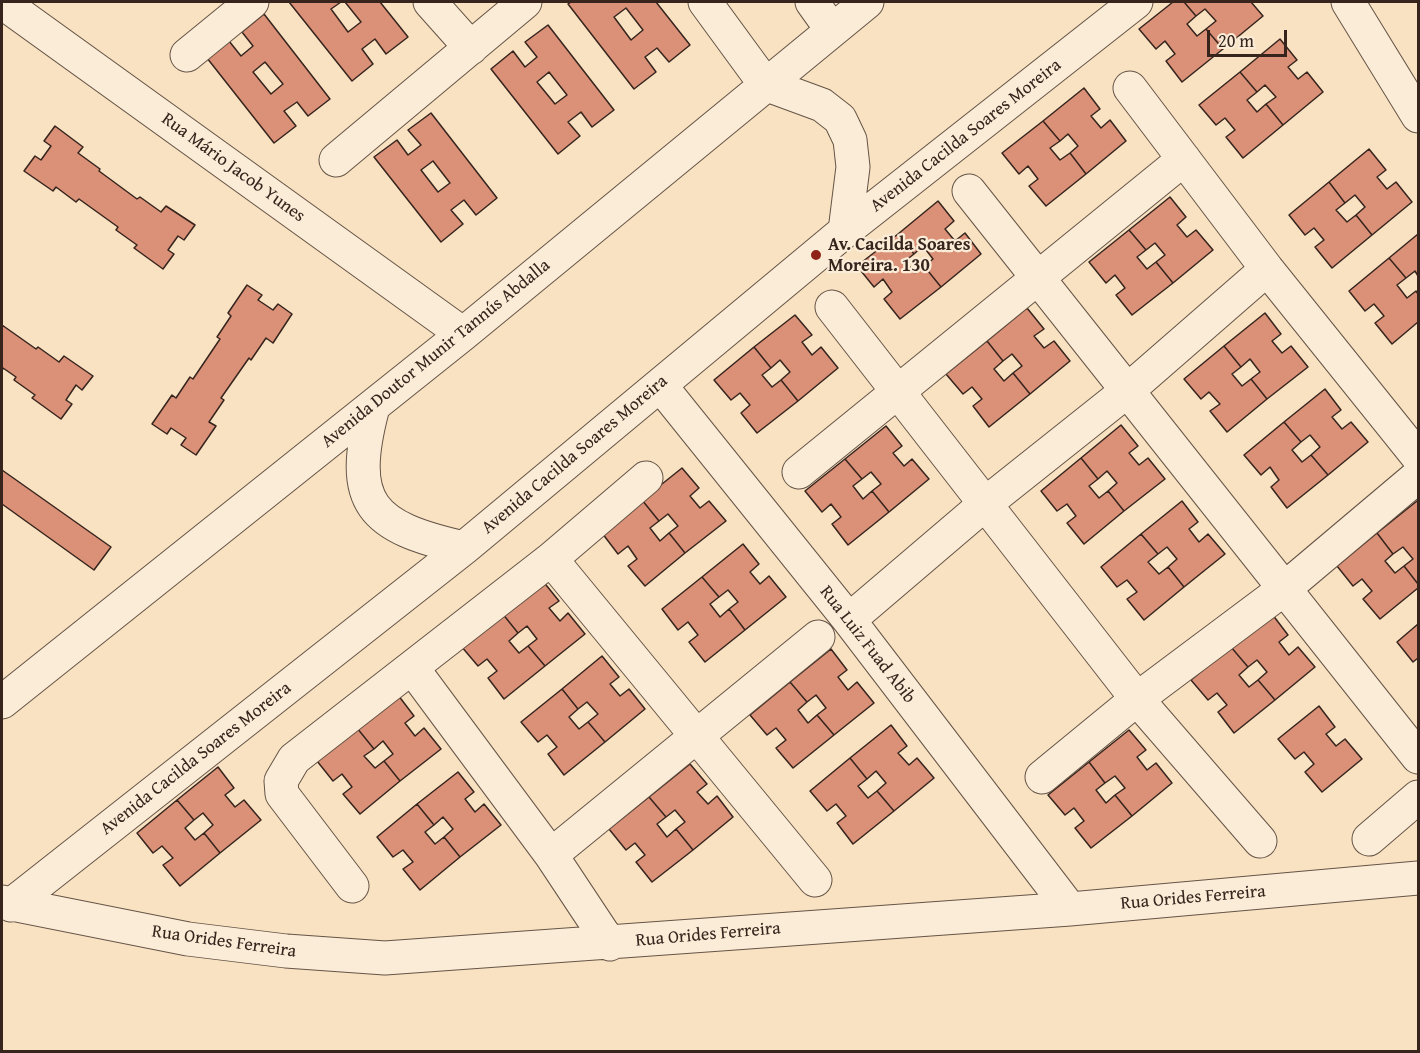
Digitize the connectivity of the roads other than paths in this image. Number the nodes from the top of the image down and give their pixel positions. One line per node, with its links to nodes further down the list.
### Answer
1 (2, 2): 23 (street, Rua Mário Jacob Yunes)
2 (252, 2): 12 (street)
3 (430, 2): 11 (street)
4 (525, 2): 11 (street)
5 (705, 2): 13 (street)
6 (812, 2): 10 (street)
7 (867, 2): 10 (street, Avenida Doutor Munir Tannús Abdalla)
8 (1137, 2): 19 (street, Avenida Cacilda Soares Moreira)
9 (1348, 2): 15 (street)
10 (832, 30): 13 (street, Avenida Doutor Munir Tannús Abdalla)
11 (471, 48): 17 (street)
12 (187, 55)
13 (765, 84): 19 (street); 23 (street, Avenida Doutor Munir Tannús Abdalla)
14 (1130, 88): 16 (street)
15 (1419, 116)
16 (1184, 159): 20 (street); 21 (street)
17 (336, 160)
18 (969, 191): 21 (street)
19 (845, 231): 24 (street, Avenida Cacilda Soares Moreira)
20 (1267, 269): 25 (street); 28 (street)
21 (1038, 279): 25 (street); 26 (street)
22 (832, 307): 26 (street)
23 (463, 334): 27 (street, Avenida Doutor Munir Tannús Abdalla)
24 (660, 385): 33 (street, Avenida Cacilda Soares Moreira); 36 (street, Rua Luiz Fuad Abib)
25 (1127, 391): 32 (street); 35 (street)
26 (898, 392): 29 (street); 32 (street)
27 (373, 407): 33 (street); 40 (street, Avenida Doutor Munir Tannús Abdalla)
28 (1419, 457)
29 (799, 471)
30 (1419, 476): 35 (street)
31 (646, 478): 34 (street)
32 (985, 504): 36 (street); 39 (street)
33 (464, 548): 51 (street, Avenida Cacilda Soares Moreira)
34 (551, 559): 38 (street); 41 (street)
35 (1284, 589): 39 (street); 42 (street)
36 (849, 620): 52 (street, Rua Luiz Fuad Abib)
37 (819, 637): 41 (street)
38 (413, 669): 47 (street); 50 (street)
39 (1137, 699): 43 (street); 46 (street)
40 (2, 702)
41 (696, 737): 47 (street); 49 (street)
42 (1419, 757)
43 (1042, 777)
44 (1419, 797): 45 (street)
45 (1370, 839)
46 (1260, 841)
47 (551, 855): 53 (street)
48 (1419, 878): 52 (street, Rua Orides Ferreira)
49 (815, 880)
50 (352, 886)
51 (6, 904): 53 (street, Rua Orides Ferreira)
52 (1071, 909): 53 (street, Rua Orides Ferreira)
53 (610, 944)

